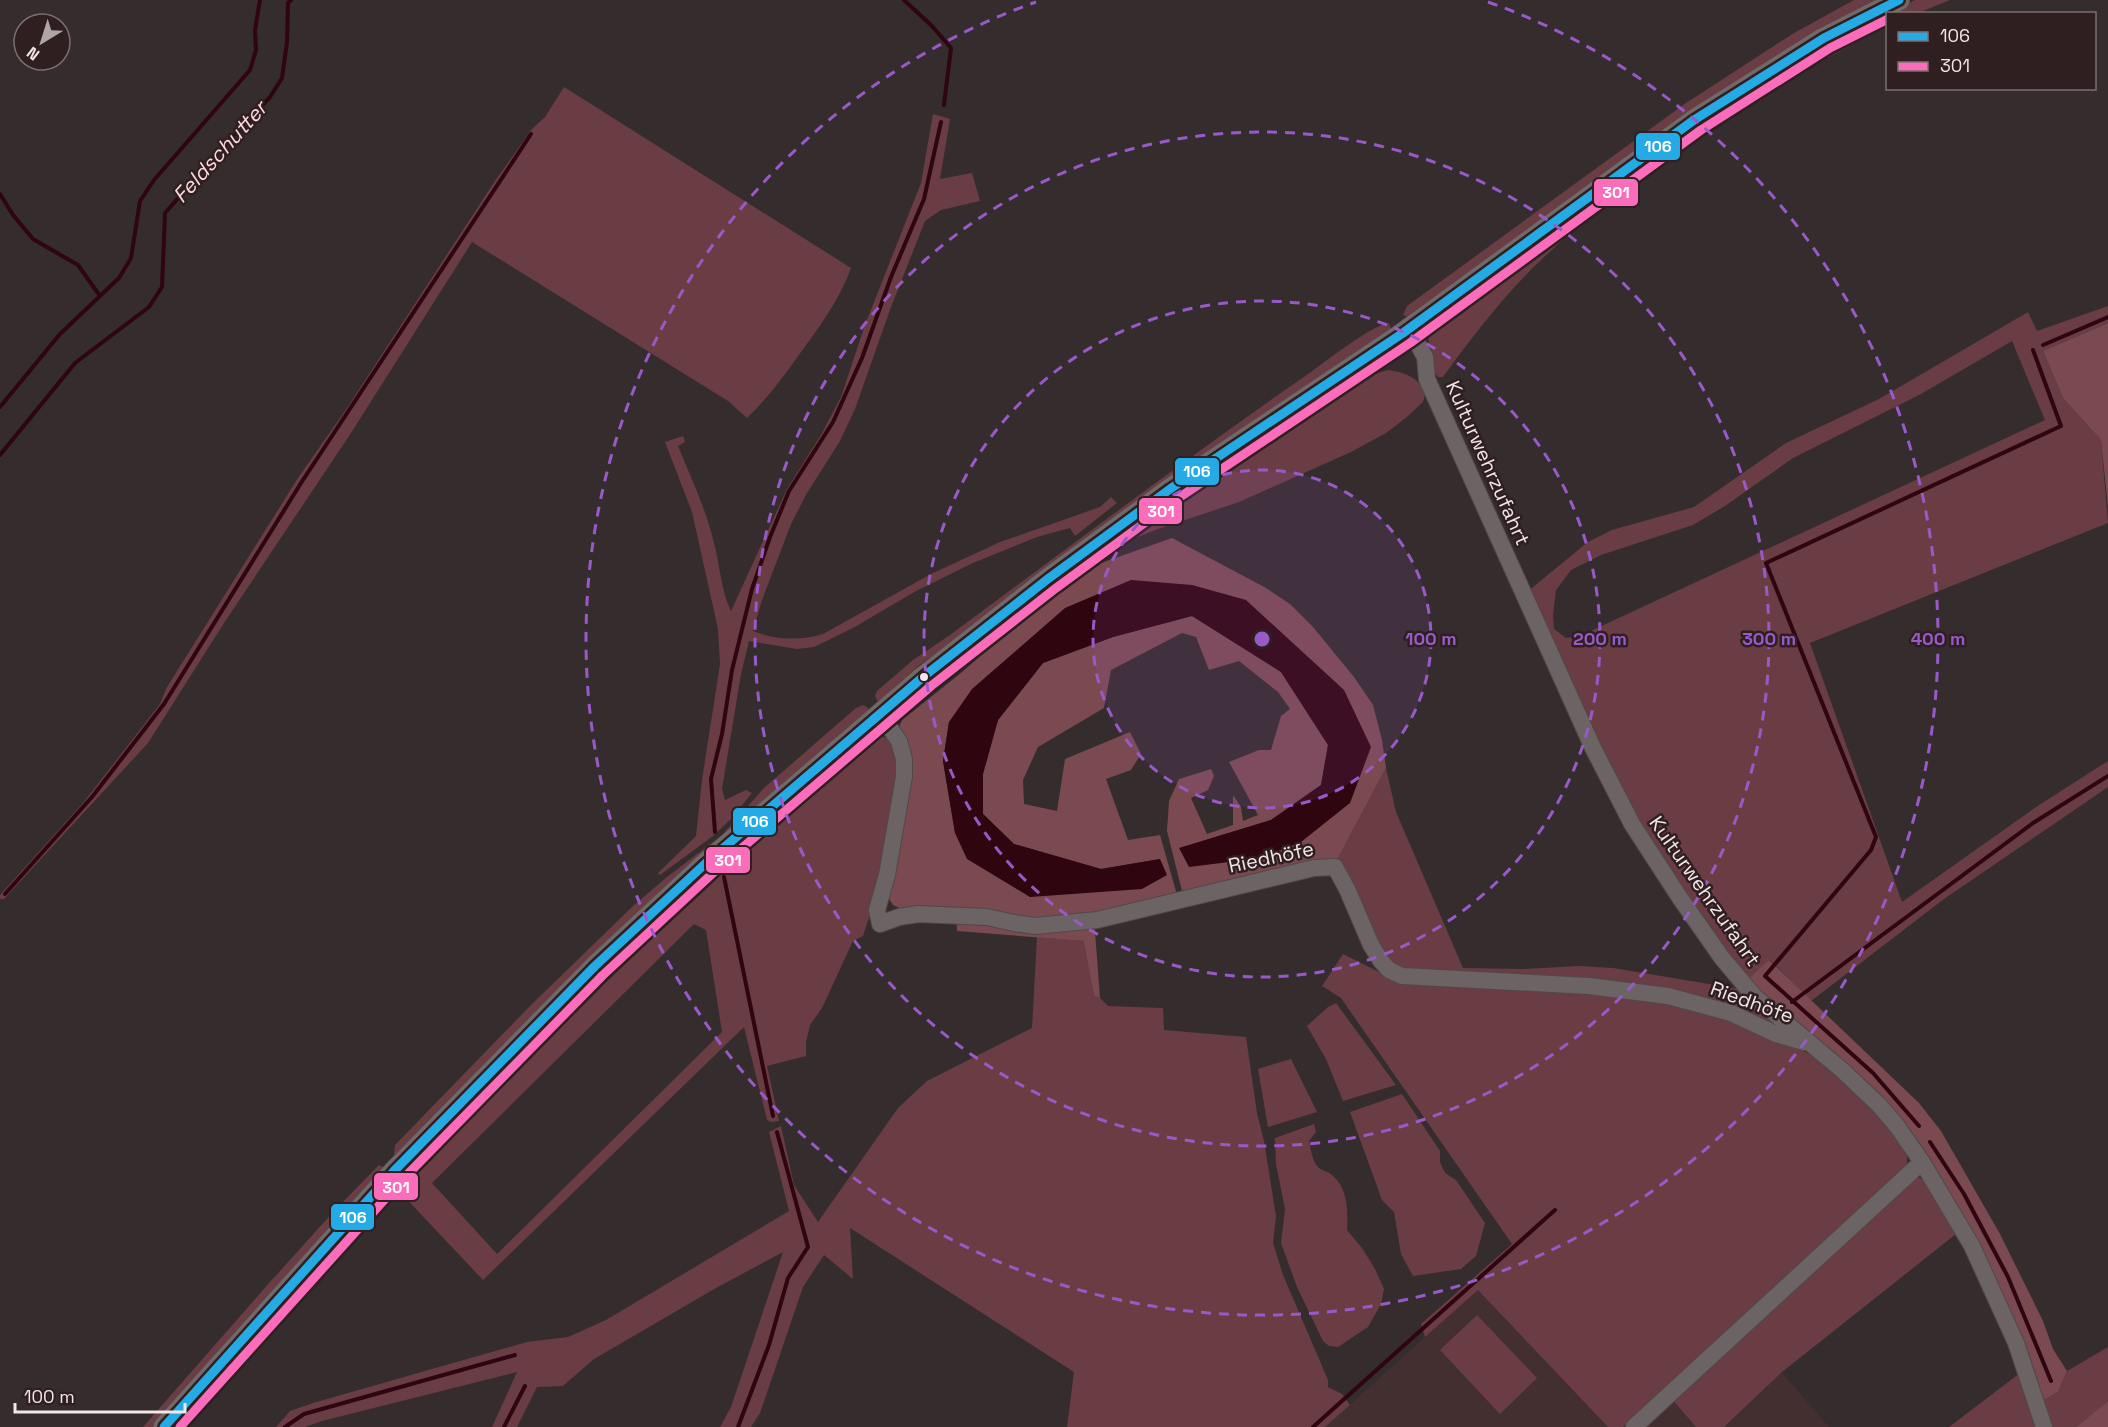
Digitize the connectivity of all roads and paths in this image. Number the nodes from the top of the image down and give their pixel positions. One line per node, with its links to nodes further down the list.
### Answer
1 (1899, 0): 2 (main road)
2 (1403, 333): 3 (main road); 4 (street, Kulturwehrzufahrt)
3 (884, 719): 4 (street, Riedhöfe); 6 (main road)
4 (1810, 1044): 5 (street, Kulturwehrzufahrt)
5 (1922, 1162): 7 (street); 8 (street, Kulturwehrzufahrt)
6 (164, 1427)
7 (1634, 1427)
8 (2044, 1427)

